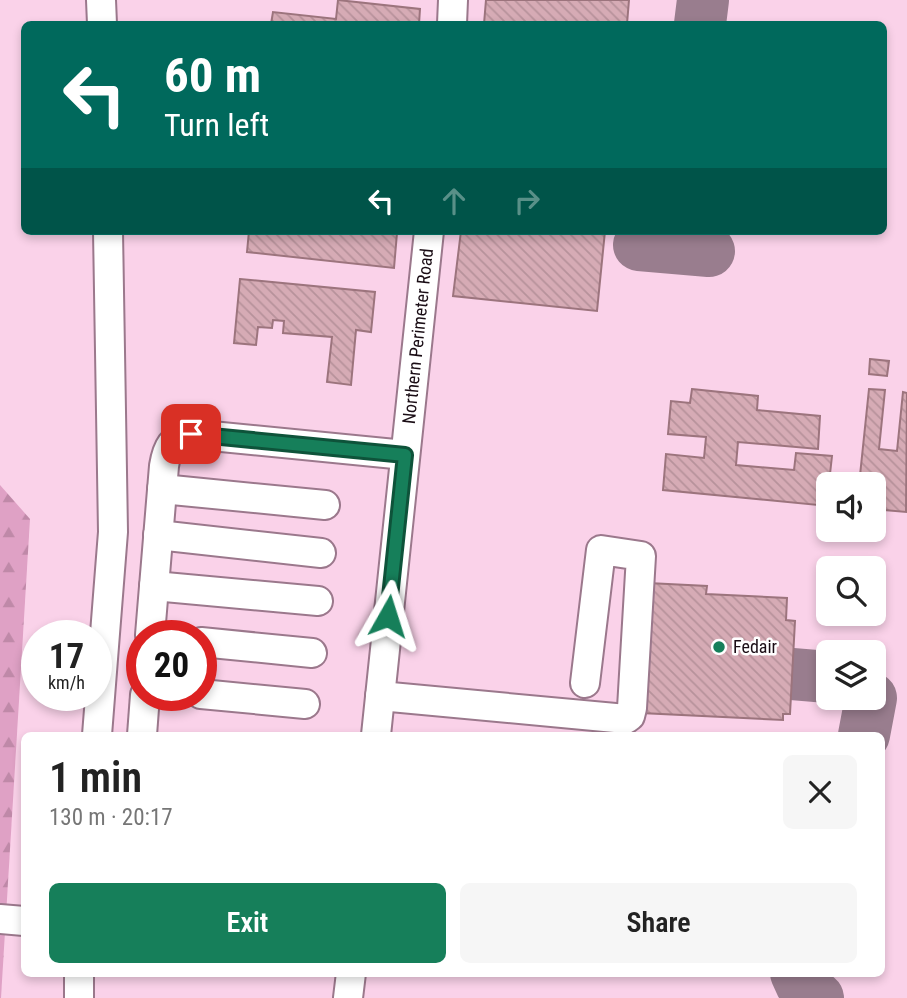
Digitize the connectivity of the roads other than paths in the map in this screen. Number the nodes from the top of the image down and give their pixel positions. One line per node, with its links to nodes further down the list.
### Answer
1 (101, 0): 3 (lane)
2 (453, 0): 4 (lane)
3 (102, 21)
4 (452, 21)
5 (108, 235): 23 (lane)
6 (429, 235): 7 (lane, Northern Perimeter Road)
7 (405, 455): 8 (lane); 19 (lane, Northern Perimeter Road)
8 (162, 489): 9 (lane); 10 (lane)
9 (325, 505)
10 (158, 535): 11 (lane); 12 (lane)
11 (321, 553)
12 (154, 586): 13 (lane); 14 (lane)
13 (317, 601)
14 (151, 620)
15 (217, 644): 16 (lane)
16 (312, 653)
17 (585, 683): 22 (lane)
18 (217, 696): 20 (lane)
19 (380, 696): 22 (lane); 25 (lane, Northern Perimeter Road)
20 (305, 704)
21 (144, 711): 24 (lane)
22 (592, 726)
23 (97, 732)
24 (142, 732)
25 (376, 732)
26 (0, 919): 27 (lane)
27 (21, 921)
28 (351, 977): 29 (lane)
29 (348, 998)

